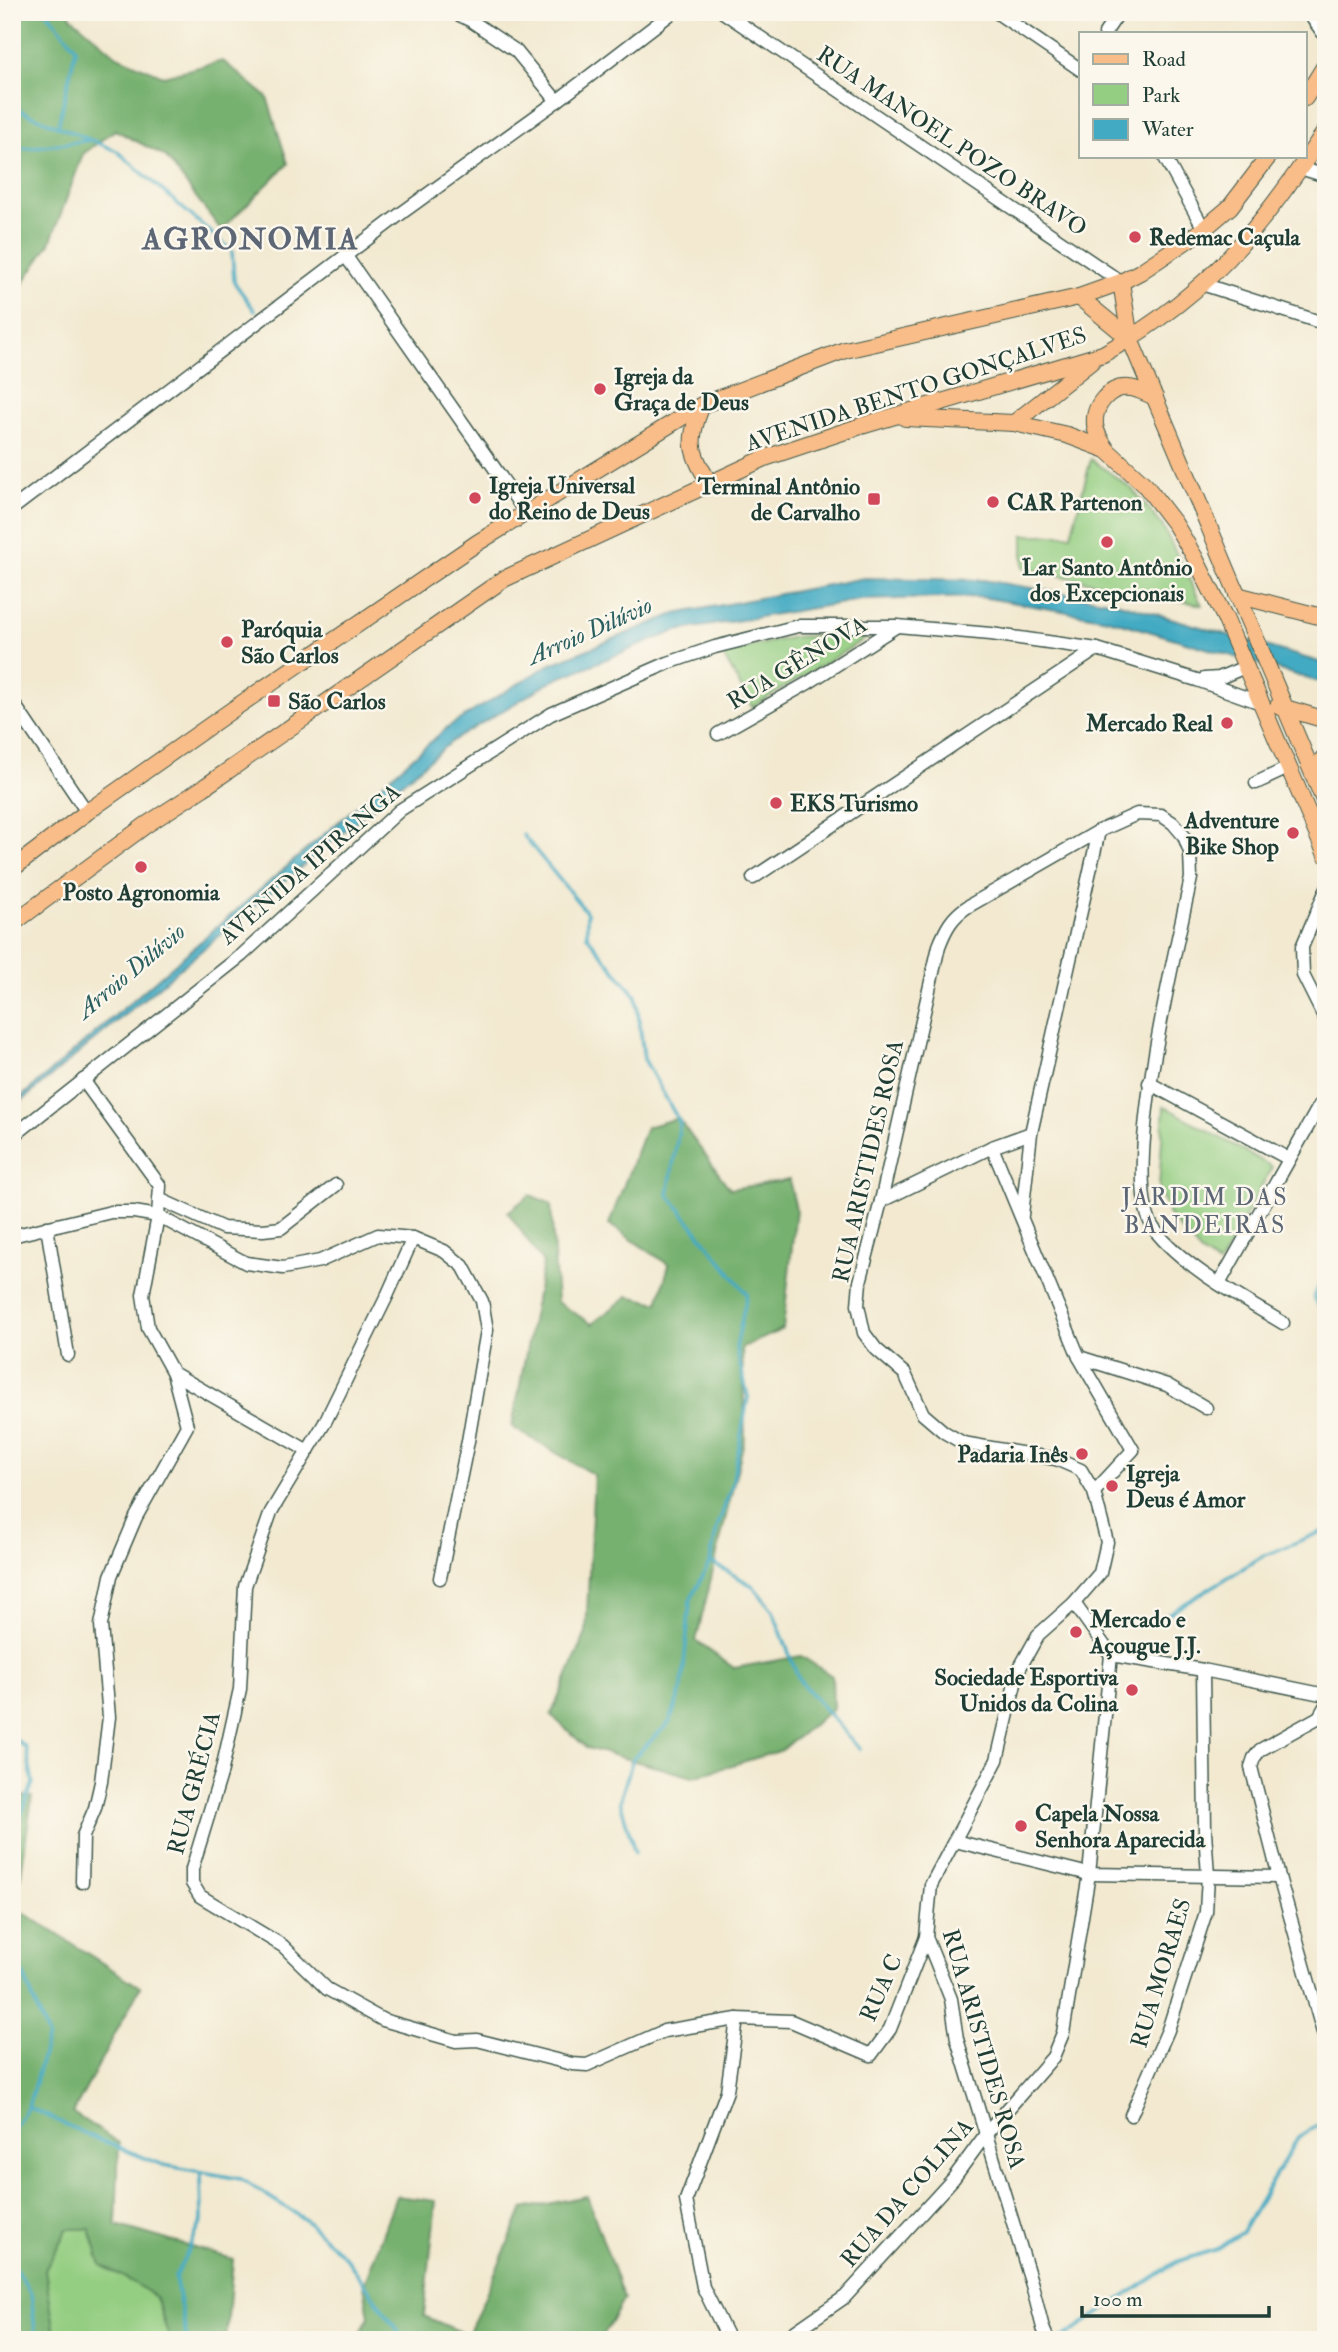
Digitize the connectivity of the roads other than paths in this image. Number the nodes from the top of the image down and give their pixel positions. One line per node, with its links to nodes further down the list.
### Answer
1 (453, 12): 12 (street)
2 (673, 12): 12 (street)
3 (723, 12): 20 (street, RUA MANOEL POZO BRAVO)
4 (996, 12): 10 (street)
5 (1119, 12): 7 (street)
6 (1308, 12): 8 (street)
7 (1106, 32)
8 (1326, 37)
9 (1326, 64): 11 (main road)
10 (1079, 69)
11 (1306, 96)
12 (557, 101): 19 (street)
13 (1326, 130): 16 (main road, AVENIDA BENTO GONÇALVES)
14 (1165, 158): 18 (street)
15 (1267, 158): 18 (main road, AVENIDA BENTO GONÇALVES)
16 (1300, 168): 17 (street); 21 (main road, AVENIDA BENTO GONÇALVES)
17 (1326, 176)
18 (1204, 229): 20 (main road, AVENIDA BENTO GONÇALVES)
19 (345, 255): 32 (street); 33 (street)
20 (1121, 282): 22 (main road, AVENIDA BENTO GONÇALVES); 24 (main road)
21 (1202, 284): 23 (street); 24 (main road, AVENIDA BENTO GONÇALVES)
22 (1079, 297): 24 (main road); 27 (main road, AVENIDA BENTO GONÇALVES)
23 (1326, 324)
24 (1130, 339): 25 (main road, AVENIDA BENTO GONÇALVES); 26 (main road)
25 (1103, 354): 28 (main road, AVENIDA BENTO GONÇALVES); 29 (main road)
26 (1155, 397): 30 (main road); 34 (main road)
27 (702, 405): 31 (main road); 33 (main road, AVENIDA BENTO GONÇALVES)
28 (889, 417): 29 (main road); 31 (main road, AVENIDA BENTO GONÇALVES)
29 (1014, 423): 30 (main road)
30 (1107, 450): 38 (main road)
31 (709, 482): 56 (main road, AVENIDA BENTO GONÇALVES)
32 (12, 509)
33 (526, 513): 50 (main road, AVENIDA BENTO GONÇALVES)
34 (1237, 594): 35 (main road); 42 (main road)
35 (1326, 618)
36 (897, 626): 37 (street, AVENIDA IPIRANGA); 44 (street, RUA GÊNOVA); 58 (street, AVENIDA IPIRANGA)
37 (1097, 649): 39 (street, AVENIDA IPIRANGA); 54 (street)
38 (1244, 664): 39 (street, AVENIDA IPIRANGA); 41 (main road)
39 (1197, 680): 41 (street, AVENIDA IPIRANGA)
40 (12, 701): 50 (street)
41 (1261, 703): 42 (main road, AVENIDA IPIRANGA); 46 (main road)
42 (1283, 707): 43 (main road, AVENIDA IPIRANGA); 48 (main road)
43 (1326, 720)
44 (718, 734)
45 (1326, 755): 48 (main road)
46 (1288, 768): 47 (street); 52 (main road)
47 (1256, 783)
48 (1318, 787): 49 (main road)
49 (1326, 805)
50 (88, 812): 53 (main road, AVENIDA BENTO GONÇALVES)
51 (1099, 831): 59 (street, RUA ARISTIDES ROSA); 61 (street); 67 (street, RUA ARISTIDES ROSA)
52 (1326, 855)
53 (12, 869)
54 (753, 878)
55 (1326, 890): 57 (street)
56 (12, 925)
57 (1326, 1021)
58 (83, 1080): 62 (street, AVENIDA IPIRANGA); 66 (street)
59 (1149, 1083): 64 (street); 73 (street)
60 (1326, 1094): 64 (street)
61 (1031, 1133): 63 (street); 68 (street)
62 (12, 1137)
63 (992, 1147): 67 (street); 68 (street)
64 (1289, 1159): 73 (street)
65 (336, 1185): 66 (street)
66 (159, 1199): 69 (street)
67 (881, 1201): 80 (street, RUA ARISTIDES ROSA)
68 (1022, 1215): 76 (street)
69 (158, 1216): 70 (street); 72 (street); 77 (street)
70 (47, 1227): 71 (street); 75 (street)
71 (12, 1236)
72 (412, 1238): 79 (street, RUA GRÉCIA); 81 (street)
73 (1219, 1284): 74 (street)
74 (1283, 1323)
75 (68, 1355)
76 (1079, 1357): 78 (street); 80 (street)
77 (173, 1373): 79 (street); 91 (street)
78 (1206, 1408)
79 (308, 1451): 93 (street, RUA GRÉCIA)
80 (1094, 1492): 82 (street, RUA ARISTIDES ROSA)
81 (440, 1578)
82 (1074, 1603): 83 (street); 87 (street, RUA ARISTIDES ROSA)
83 (1111, 1655): 84 (street); 88 (street, RUA DA COLINA)
84 (1203, 1670): 85 (street); 89 (street, RUA MORAES)
85 (1326, 1695)
86 (1326, 1705): 90 (street)
87 (955, 1841): 88 (street); 92 (street, RUA ARISTIDES ROSA)
88 (1089, 1874): 89 (street); 97 (street, RUA DA COLINA)
89 (1208, 1876): 90 (street); 96 (street, RUA MORAES)
90 (1279, 1877): 94 (street)
91 (82, 1882)
92 (926, 1937): 95 (street, RUA C); 97 (street, RUA ARISTIDES ROSA)
93 (737, 2018): 95 (street, RUA GRÉCIA); 98 (street)
94 (1324, 2036)
95 (871, 2055)
96 (1131, 2115)
97 (986, 2134): 99 (street, RUA DA COLINA); 100 (street, RUA ARISTIDES ROSA)
98 (729, 2340)
99 (783, 2340)
100 (1048, 2340)

